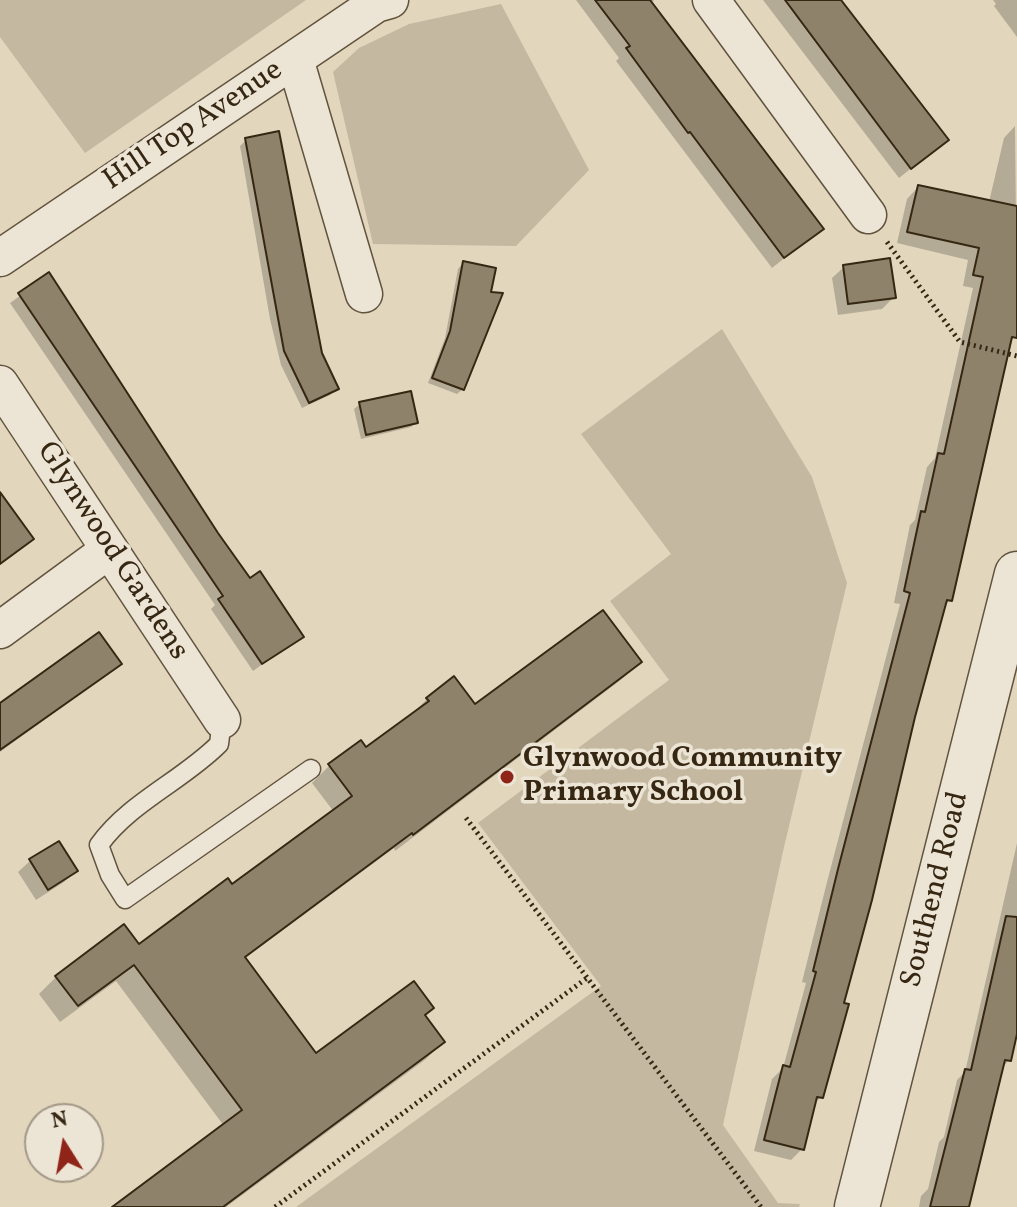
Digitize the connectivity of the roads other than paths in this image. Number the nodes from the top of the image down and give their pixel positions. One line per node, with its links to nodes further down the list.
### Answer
1 (390, 0): 3 (street, Hill Top Avenue)
2 (711, 0): 4 (street)
3 (295, 59): 5 (street, Hill Top Avenue); 6 (street)
4 (868, 215)
5 (0, 258)
6 (364, 294)
7 (0, 384): 8 (street, Glynwood Gardens)
8 (109, 550): 10 (street); 11 (street, Glynwood Gardens)
9 (1017, 574): 13 (street, Southend Road)
10 (0, 630)
11 (222, 720): 12 (lane)
12 (311, 769)
13 (857, 1207)

